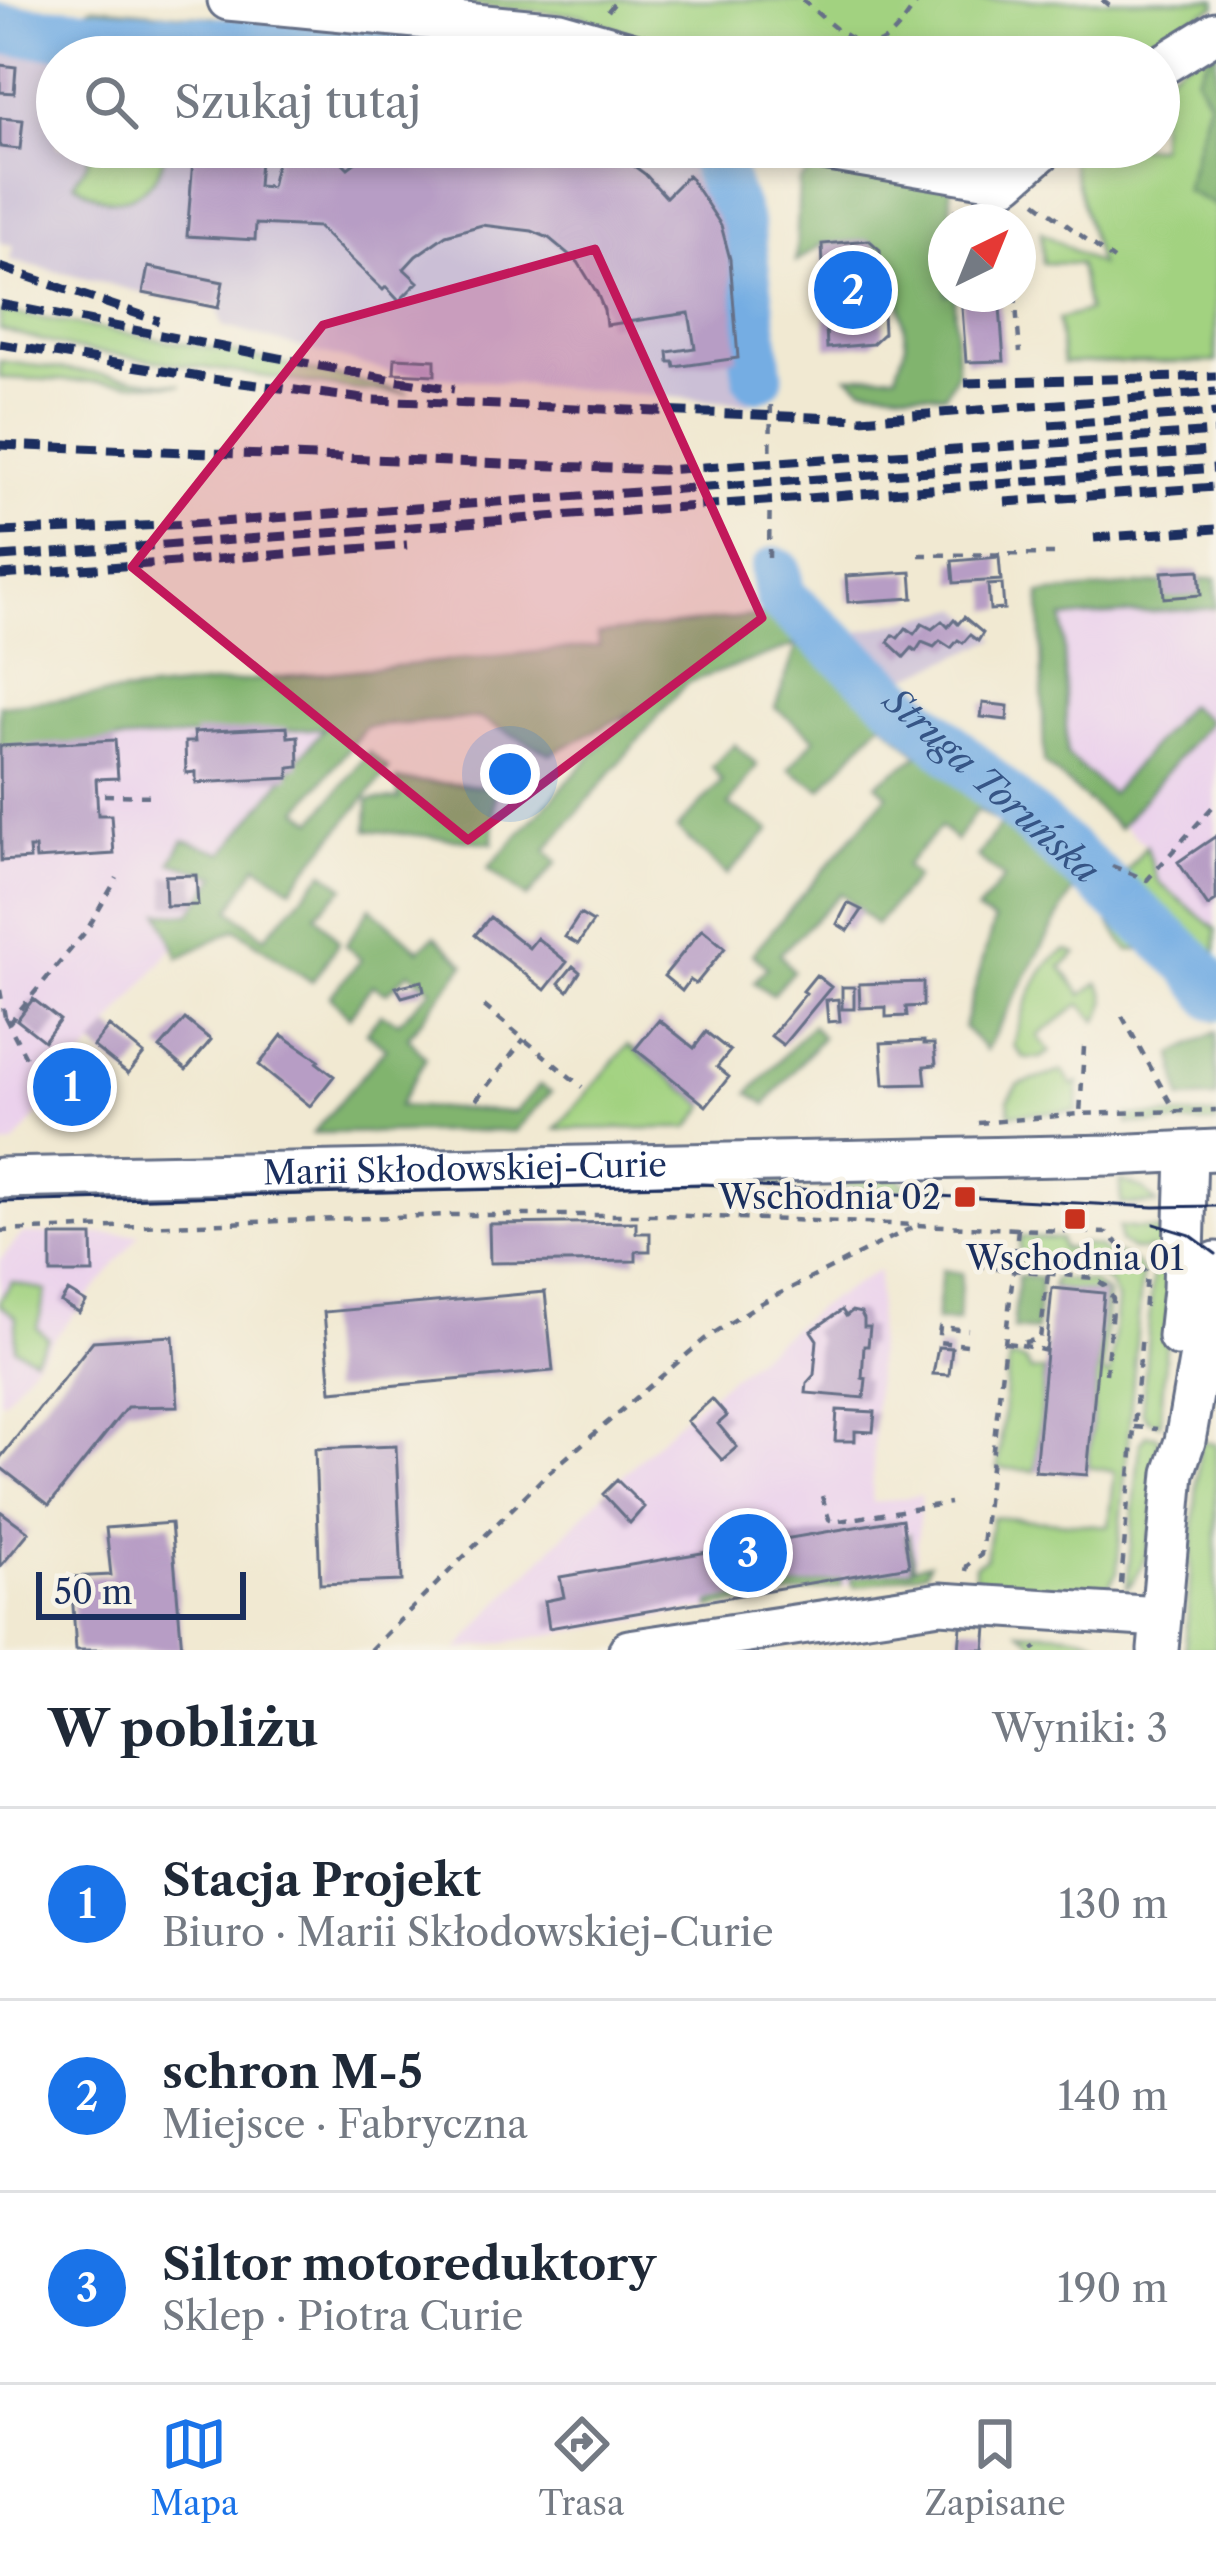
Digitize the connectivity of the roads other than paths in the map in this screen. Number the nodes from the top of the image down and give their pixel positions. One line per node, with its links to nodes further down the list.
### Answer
1 (228, 0): 3 (street)
2 (1216, 32): 4 (street)
3 (573, 36)
4 (1180, 54)
5 (930, 168): 6 (street)
6 (1022, 168)
7 (1202, 1152): 8 (street, Marii Skłodowskiej-Curie); 10 (street)
8 (0, 1178)
9 (1216, 1262): 10 (street)
10 (1174, 1473): 11 (street)
11 (1159, 1634): 12 (street)
12 (629, 1650)

